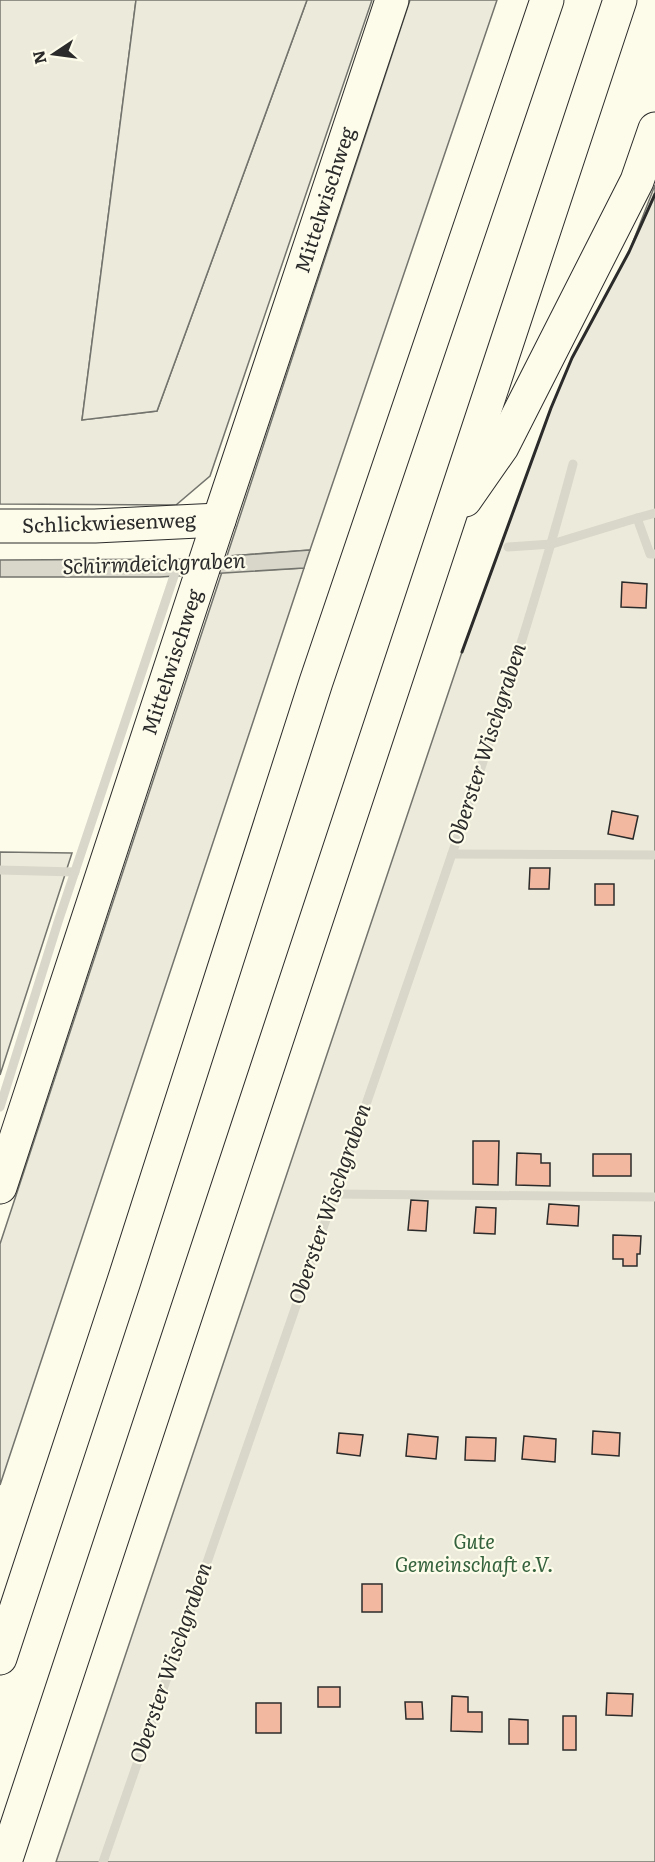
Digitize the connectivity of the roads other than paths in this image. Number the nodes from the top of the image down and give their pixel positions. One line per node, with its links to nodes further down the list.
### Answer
1 (392, 0): 7 (main road, Mittelwischweg)
2 (547, 0): 9 (main road)
3 (620, 0): 6 (main road)
4 (655, 129): 6 (main road)
5 (0, 526): 7 (main road, Schlickwiesenweg)
6 (444, 528): 10 (main road)
7 (214, 534): 8 (main road, Mittelwischweg)
8 (0, 1187)
9 (0, 1658)
10 (5, 1862)

